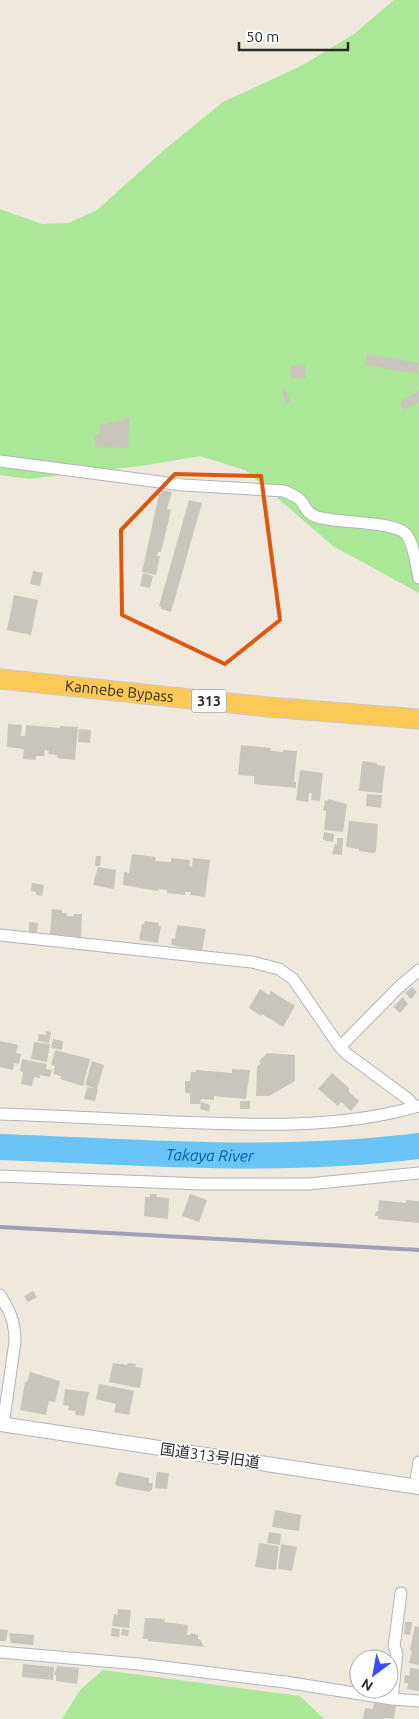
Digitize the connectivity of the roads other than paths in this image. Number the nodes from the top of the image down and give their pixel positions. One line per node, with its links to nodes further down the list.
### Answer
1 (0, 461): 2 (street)
2 (419, 578)
3 (0, 679): 4 (highway, Kannebe Bypass / 313)
4 (419, 719)
5 (0, 935): 7 (street)
6 (419, 970): 7 (street)
7 (340, 1048): 8 (street)
8 (417, 1106): 9 (street)
9 (0, 1114)
10 (419, 1173): 11 (street)
11 (0, 1176)
12 (0, 1295): 13 (street)
13 (1, 1425): 15 (street, 国道313号旧道)
14 (419, 1462): 15 (street)
15 (417, 1487)
16 (400, 1593): 17 (street)
17 (395, 1649)
18 (0, 1652): 19 (street)
19 (349, 1692)
20 (392, 1699): 21 (street)
21 (419, 1701)

